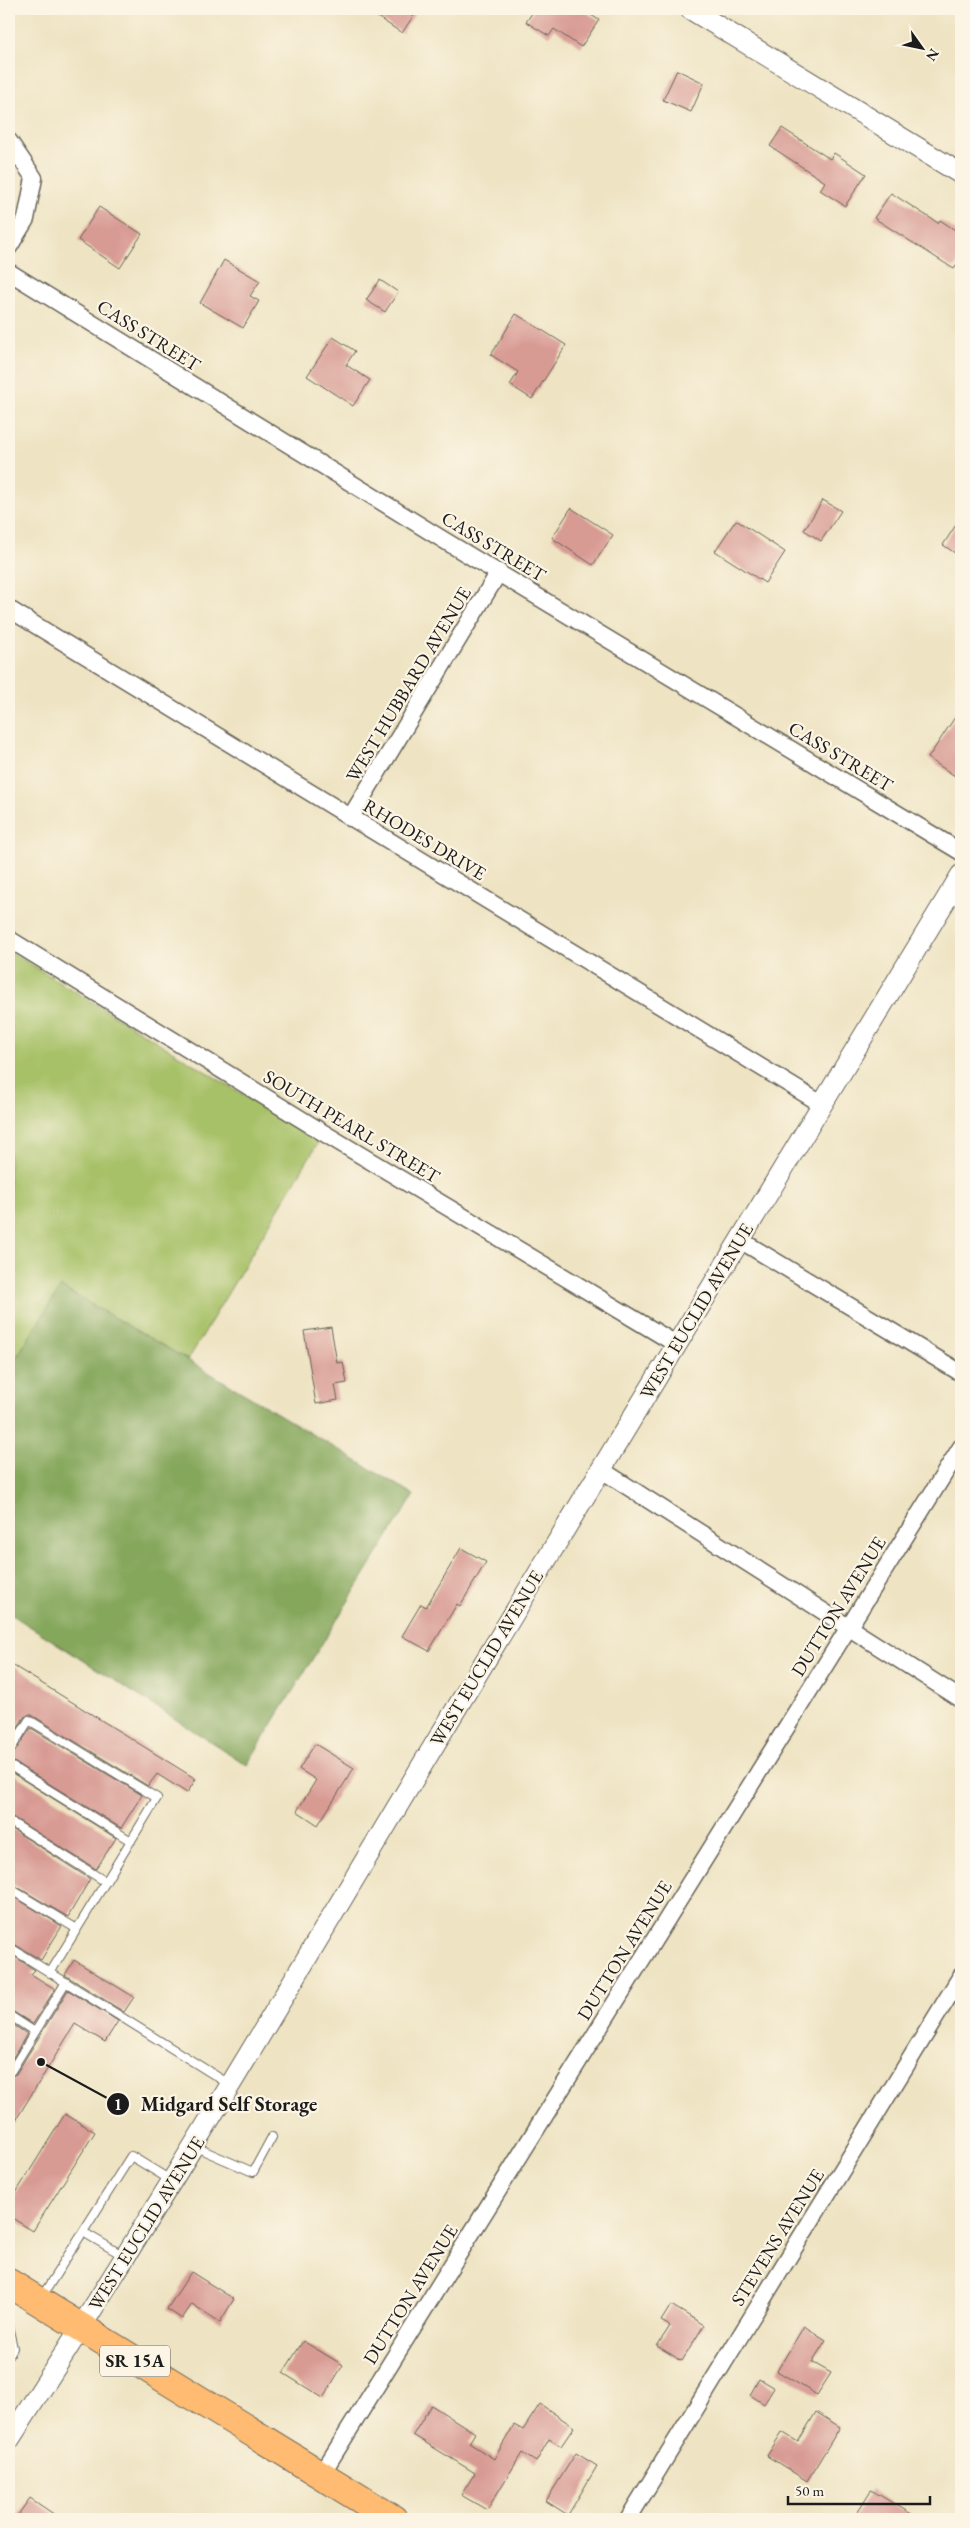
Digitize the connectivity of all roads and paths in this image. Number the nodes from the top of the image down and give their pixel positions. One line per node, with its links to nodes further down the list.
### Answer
1 (690, 9): 3 (street)
2 (9, 141): 4 (street)
3 (961, 174)
4 (9, 247)
5 (9, 272): 6 (street, CASS STREET)
6 (499, 572): 8 (street, WEST HUBBARD AVENUE); 9 (street, CASS STREET)
7 (9, 609): 8 (street, RHODES DRIVE)
8 (350, 818): 12 (street, RHODES DRIVE)
9 (961, 852)
10 (961, 875): 12 (street, WEST EUCLID AVENUE)
11 (9, 939): 14 (street, SOUTH PEARL STREET)
12 (820, 1103): 13 (street, WEST EUCLID AVENUE)
13 (740, 1240): 14 (street, WEST EUCLID AVENUE); 15 (street)
14 (676, 1344): 17 (street, WEST EUCLID AVENUE)
15 (961, 1373)
16 (961, 1447): 18 (street, DUTTON AVENUE)
17 (600, 1469): 18 (street); 34 (street, WEST EUCLID AVENUE)
18 (848, 1627): 19 (street); 46 (street, DUTTON AVENUE)
19 (961, 1699)
20 (9, 1752): 23 (lane)
21 (9, 1765): 23 (lane)
22 (9, 1821): 24 (lane)
23 (131, 1841): 24 (lane)
24 (106, 1882): 26 (lane)
25 (9, 1888): 26 (lane)
26 (77, 1929): 28 (lane)
27 (9, 1947): 28 (lane)
28 (50, 1972): 30 (lane)
29 (961, 1976): 48 (street, STEVENS AVENUE)
30 (66, 1982): 32 (lane); 34 (lane)
31 (9, 2015): 32 (lane)
32 (35, 2032): 33 (lane)
33 (9, 2069)
34 (230, 2085): 36 (street, WEST EUCLID AVENUE)
35 (272, 2137): 36 (lane)
36 (193, 2146): 37 (street, WEST EUCLID AVENUE)
37 (172, 2181): 38 (lane); 39 (street, WEST EUCLID AVENUE)
38 (83, 2232): 39 (lane); 41 (lane)
39 (125, 2257): 42 (street, WEST EUCLID AVENUE)
40 (9, 2284): 41 (highway, SR 15A)
41 (39, 2302): 42 (highway, SR 15A)
42 (81, 2328): 45 (street, WEST EUCLID AVENUE); 46 (highway, SR 15A)
43 (9, 2330): 44 (lane)
44 (11, 2352)
45 (9, 2440)
46 (321, 2475): 47 (highway, SR 15A)
47 (393, 2519)
48 (628, 2519)

